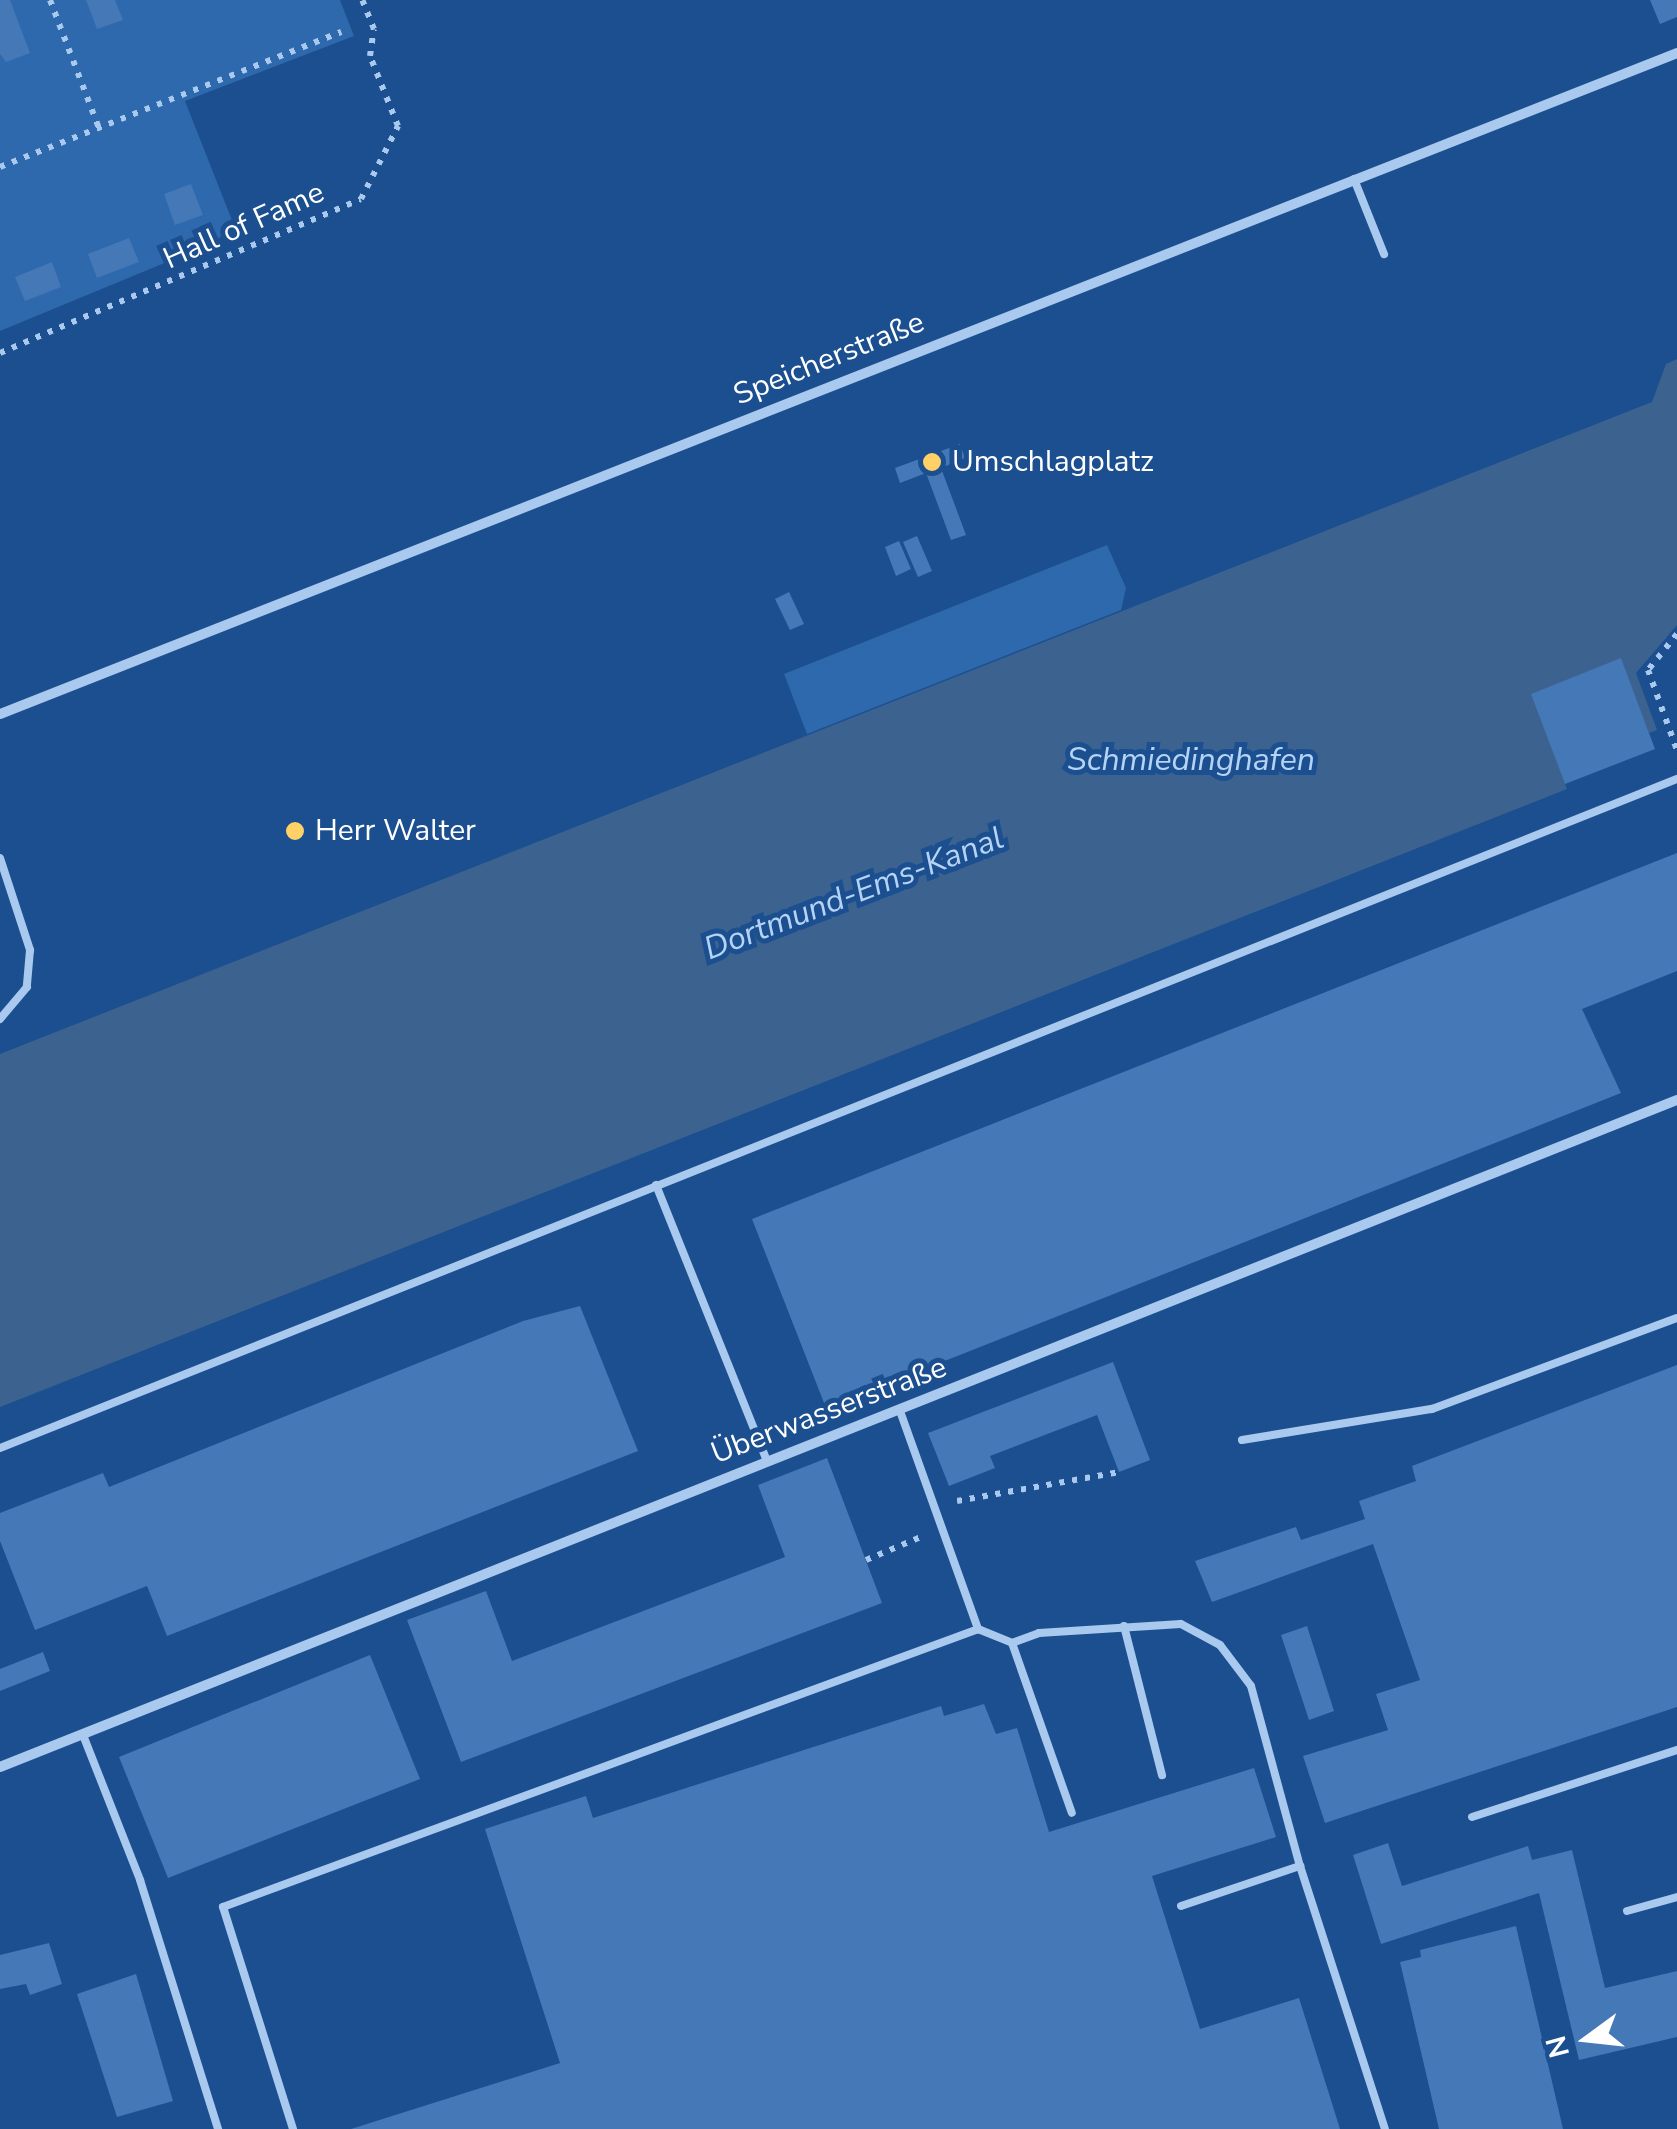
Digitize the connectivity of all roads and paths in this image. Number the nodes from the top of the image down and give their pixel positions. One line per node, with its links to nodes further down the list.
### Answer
1 (50, 0): 5 (path)
2 (362, 0): 9 (path, Hall of Fame)
3 (341, 32): 5 (path)
4 (1677, 53): 7 (street, Speicherstraße)
5 (99, 128): 6 (path)
6 (0, 167)
7 (1354, 180): 8 (lane); 11 (street, Speicherstraße)
8 (1384, 254)
9 (0, 353)
10 (1677, 634): 12 (path)
11 (0, 714)
12 (1677, 750)
13 (1677, 779): 17 (lane)
14 (0, 858): 15 (lane)
15 (0, 1018)
16 (1677, 1100): 19 (street, Überwasserstraße)
17 (656, 1185): 21 (lane); 22 (lane)
18 (1677, 1318): 20 (lane)
19 (900, 1411): 22 (street, Überwasserstraße); 28 (lane)
20 (1242, 1440)
21 (0, 1448)
22 (767, 1462): 30 (street, Überwasserstraße)
23 (1119, 1472): 24 (path)
24 (957, 1501)
25 (919, 1528): 26 (path)
26 (866, 1560)
27 (1124, 1626): 29 (lane); 33 (lane); 36 (lane)
28 (978, 1629): 29 (lane); 41 (lane)
29 (1012, 1642): 34 (lane)
30 (82, 1734): 32 (street, Überwasserstraße); 40 (lane)
31 (1677, 1750): 35 (lane)
32 (0, 1767)
33 (1162, 1775)
34 (1072, 1813)
35 (1472, 1817)
36 (1300, 1866): 38 (lane); 42 (lane)
37 (1677, 1897): 39 (lane)
38 (1182, 1906)
39 (1627, 1910)
40 (218, 2129)
41 (293, 2129)
42 (1385, 2129)

